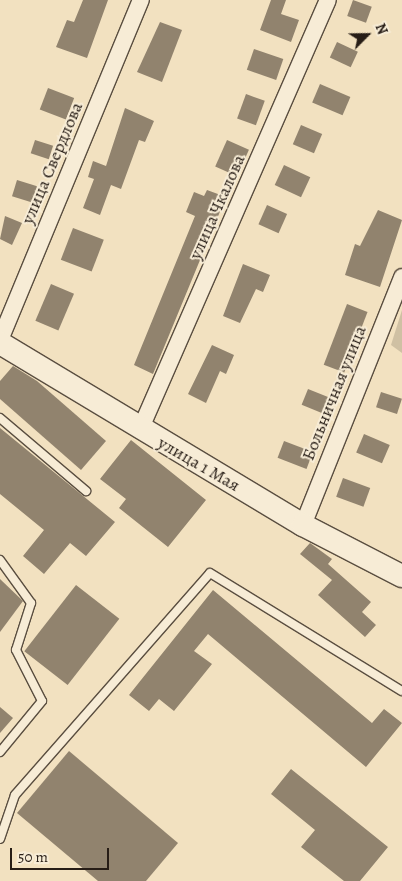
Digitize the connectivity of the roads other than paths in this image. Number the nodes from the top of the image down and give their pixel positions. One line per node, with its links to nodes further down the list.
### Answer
1 (142, 0): 4 (street, улица Свердлова)
2 (328, 0): 6 (street, улица Чкалова)
3 (402, 277): 8 (street, Больничная улица)
4 (0, 342): 6 (street, улица 1 Мая)
5 (0, 418): 7 (lane)
6 (140, 430): 8 (street, улица 1 Мая)
7 (86, 491)
8 (303, 525): 10 (street, улица 1 Мая)
9 (0, 560): 12 (lane)
10 (402, 576)
11 (402, 691): 13 (lane)
12 (0, 752)
13 (0, 839)

